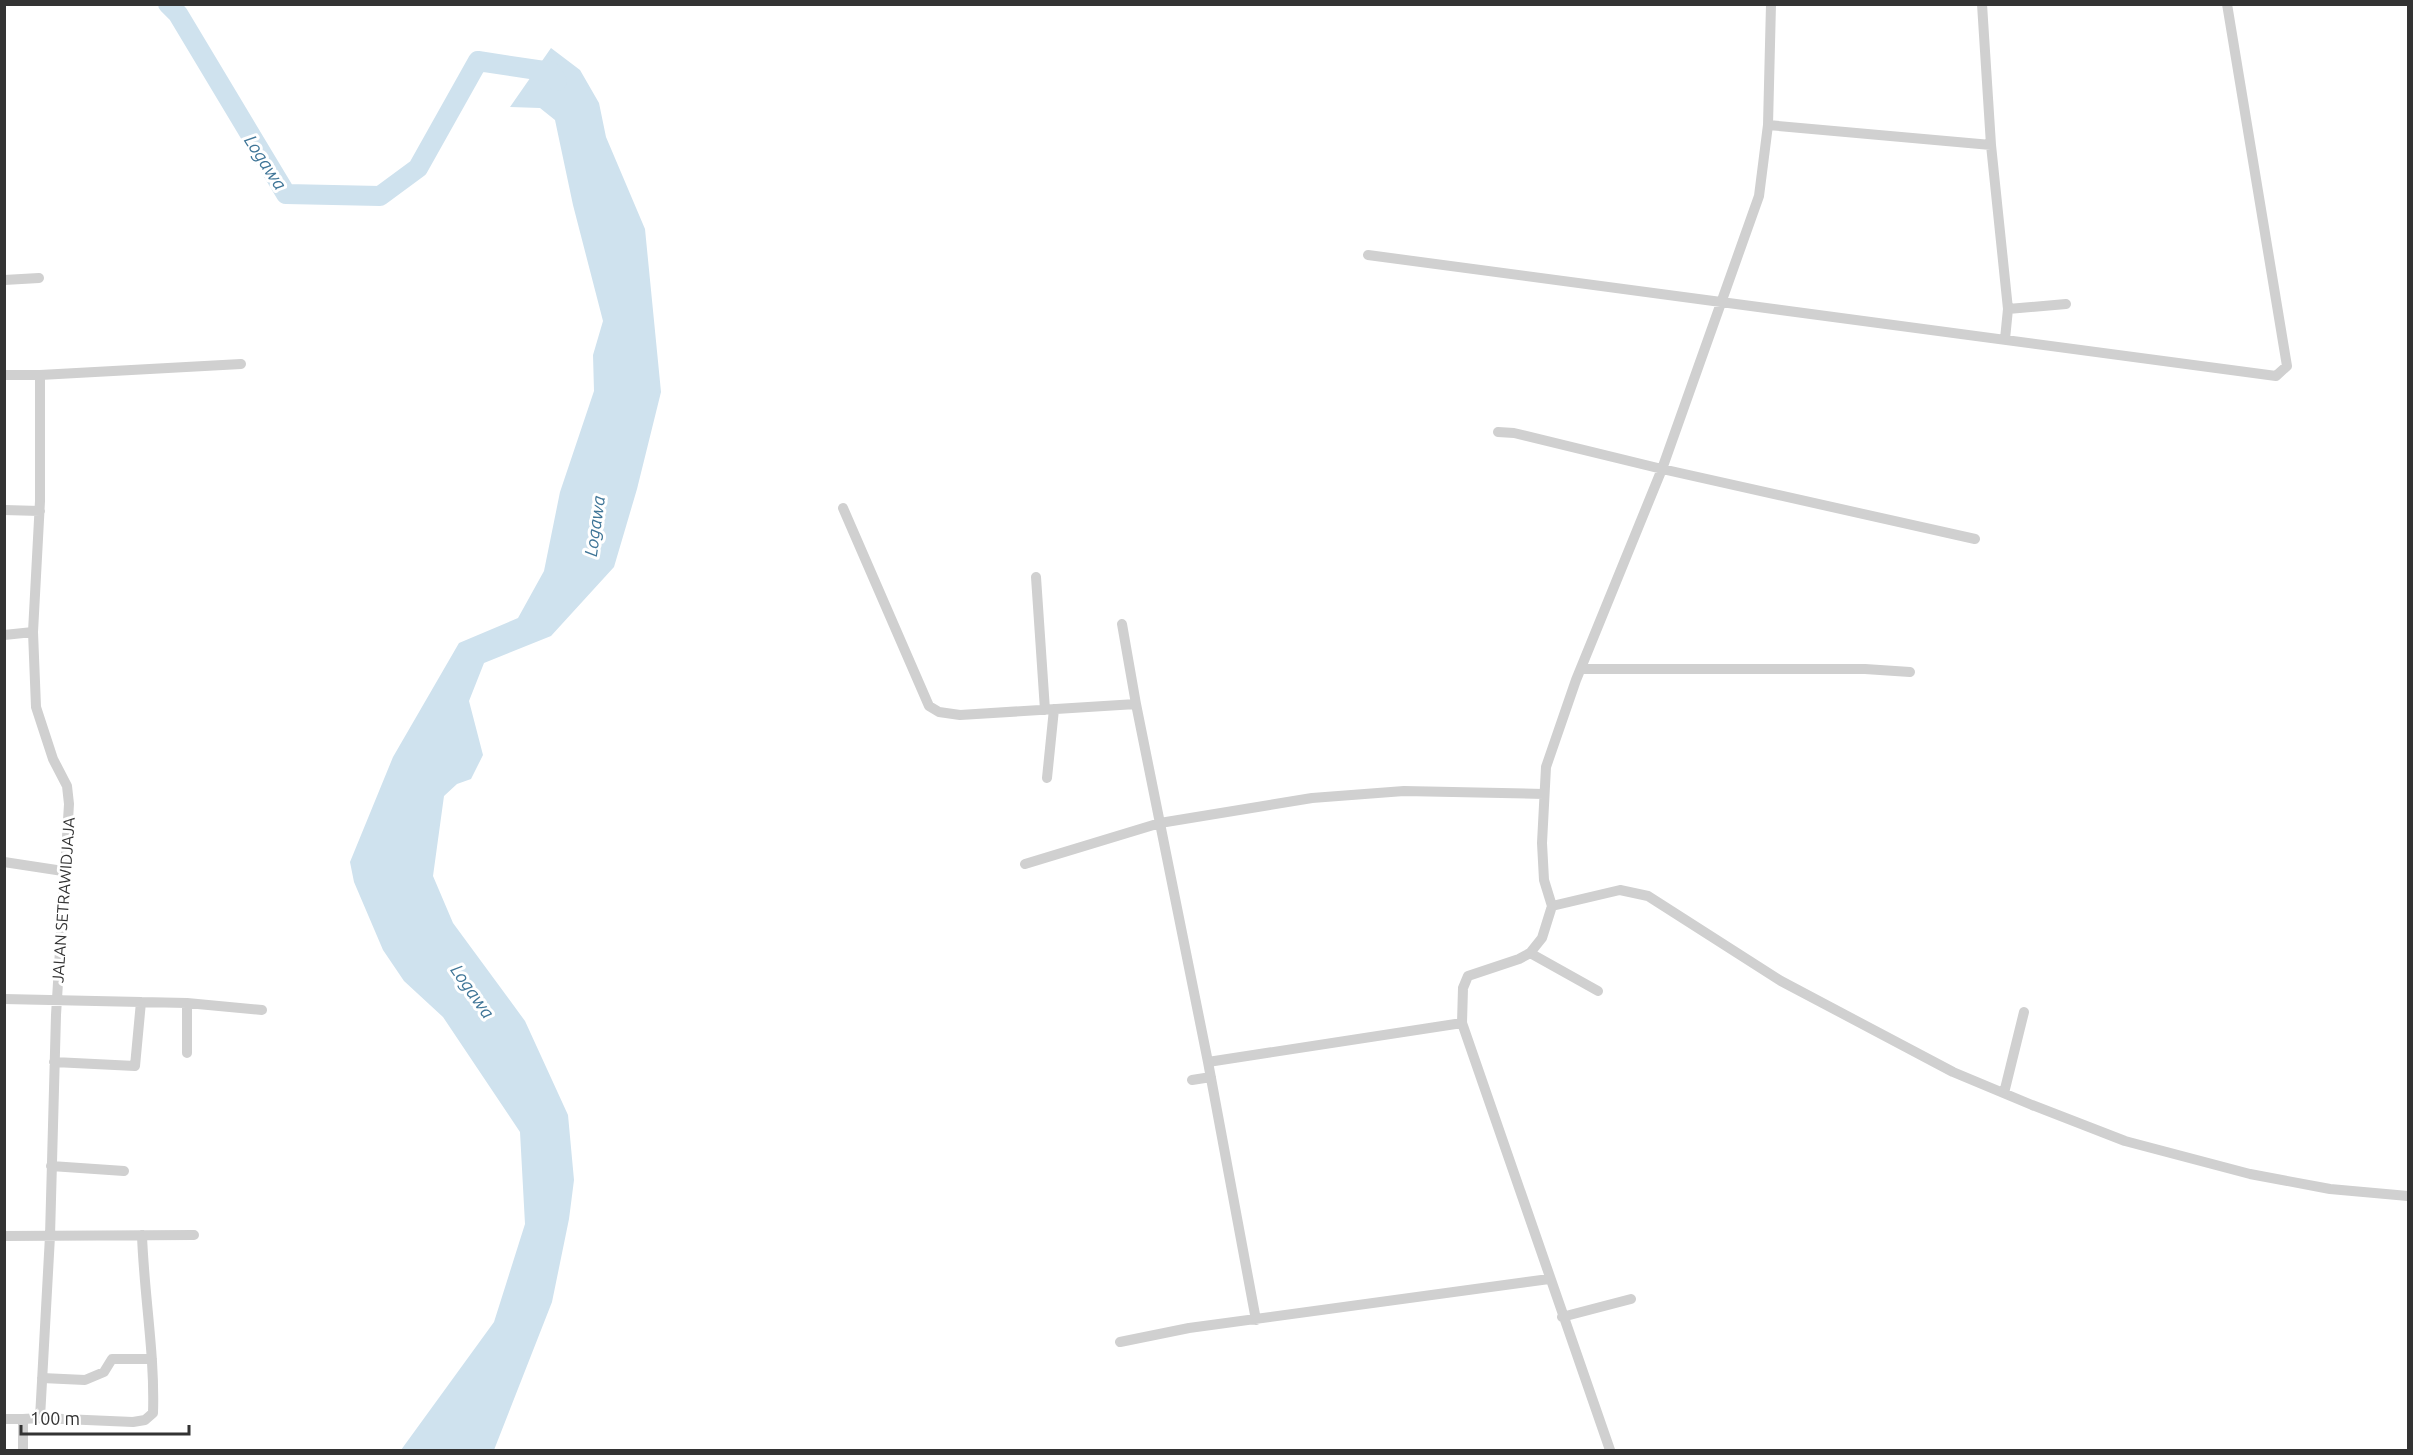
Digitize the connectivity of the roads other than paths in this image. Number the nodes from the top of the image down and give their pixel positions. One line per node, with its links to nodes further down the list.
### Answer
1 (1771, 4): 4 (street)
2 (1982, 4): 5 (street)
3 (2227, 4): 12 (street)
4 (1768, 125): 5 (street); 9 (street)
5 (1991, 145): 11 (street)
6 (1368, 255): 9 (street)
7 (39, 278): 8 (street)
8 (4, 280)
9 (1723, 301): 12 (street); 17 (street)
10 (2066, 304): 11 (street)
11 (2008, 309): 12 (street)
12 (2005, 339)
13 (241, 364): 15 (street)
14 (4, 375): 15 (street)
15 (40, 375): 20 (street, JALAN SETRAWIDJAJA)
16 (1497, 432): 17 (street)
17 (1662, 469): 21 (street); 26 (street)
18 (843, 508): 29 (street)
19 (4, 510): 20 (street)
20 (40, 511): 24 (street, JALAN SETRAWIDJAJA)
21 (1975, 539)
22 (1036, 577): 29 (street)
23 (1122, 624): 28 (street)
24 (33, 632): 25 (street); 35 (street, JALAN SETRAWIDJAJA)
25 (4, 635)
26 (1581, 669): 27 (street); 31 (street)
27 (1910, 672)
28 (1136, 704): 29 (street); 32 (street)
29 (1050, 710): 30 (street)
30 (1047, 778)
31 (1544, 794): 32 (street); 36 (street)
32 (1160, 823): 34 (street); 48 (street)
33 (4, 862): 35 (street)
34 (1024, 864)
35 (63, 870): 40 (street, JALAN SETRAWIDJAJA)
36 (1552, 906): 37 (street); 51 (street)
37 (1530, 953): 38 (street); 45 (street)
38 (1598, 991)
39 (4, 999): 40 (street)
40 (57, 999): 41 (street); 47 (street, JALAN SETRAWIDJAJA)
41 (141, 1002): 42 (street); 47 (street)
42 (187, 1003): 43 (street); 46 (street)
43 (262, 1010)
44 (2024, 1012): 51 (street)
45 (1462, 1023): 48 (street); 59 (street)
46 (187, 1053)
47 (54, 1062): 52 (street, JALAN SETRAWIDJAJA)
48 (1208, 1062): 49 (street)
49 (1211, 1077): 50 (street); 62 (street)
50 (1192, 1080)
51 (2004, 1093): 54 (street)
52 (51, 1166): 53 (street); 58 (street, JALAN SETRAWIDJAJA)
53 (124, 1171)
54 (2409, 1196)
55 (142, 1235): 56 (street); 58 (street); 64 (street)
56 (194, 1235)
57 (4, 1236): 58 (street)
58 (50, 1236): 65 (street, JALAN SETRAWIDJAJA)
59 (1549, 1279): 61 (street); 62 (street)
60 (1631, 1299): 61 (street)
61 (1562, 1317): 70 (street)
62 (1256, 1320): 63 (street)
63 (1120, 1342)
64 (152, 1359): 65 (street); 66 (street)
65 (42, 1378): 66 (street, JALAN SETRAWIDJAJA)
66 (40, 1418): 68 (street)
67 (4, 1419): 68 (street)
68 (23, 1419): 69 (street)
69 (23, 1450)
70 (1610, 1450)

